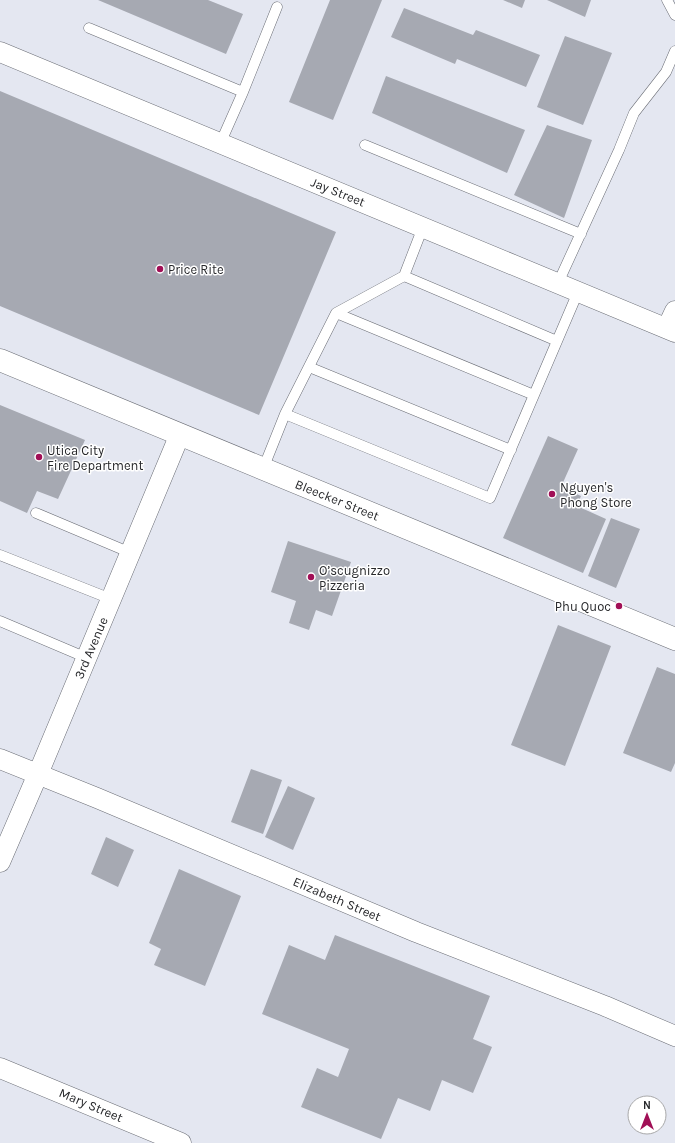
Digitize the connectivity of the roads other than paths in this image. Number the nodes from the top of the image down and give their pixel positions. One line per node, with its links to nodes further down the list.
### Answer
1 (667, 0): 3 (lane)
2 (278, 8): 7 (lane)
3 (675, 15)
4 (89, 28): 7 (lane)
5 (675, 51): 11 (lane)
6 (0, 52): 8 (street, Jay Street)
7 (243, 92): 8 (lane)
8 (220, 144): 10 (street, Jay Street)
9 (365, 145): 11 (lane)
10 (423, 227): 12 (lane); 13 (street, Jay Street)
11 (581, 234): 13 (lane)
12 (404, 276): 15 (lane); 17 (lane)
13 (558, 283): 14 (street, Jay Street)
14 (578, 292): 16 (street, Jay Street); 17 (lane)
15 (336, 312): 19 (lane); 20 (lane)
16 (672, 324)
17 (557, 341): 20 (lane)
18 (0, 360): 22 (street, Bleecker Street)
19 (309, 367): 21 (lane); 23 (lane)
20 (534, 395): 23 (lane)
21 (285, 414): 23 (lane); 24 (lane)
22 (180, 434): 24 (street, Bleecker Street); 26 (street, 3rd Avenue)
23 (511, 450)
24 (263, 469): 30 (street, Bleecker Street)
25 (36, 513): 26 (lane)
26 (131, 553): 28 (street, 3rd Avenue)
27 (0, 555): 28 (lane)
28 (111, 599): 31 (street, 3rd Avenue)
29 (0, 621): 31 (lane)
30 (675, 639)
31 (87, 658): 33 (street, 3rd Avenue)
32 (0, 759): 33 (street, Elizabeth Street)
33 (38, 774): 34 (street, 3rd Avenue); 35 (street, Elizabeth Street)
34 (0, 862)
35 (675, 1036)
36 (0, 1068): 37 (street, Mary Street)
37 (181, 1143)

